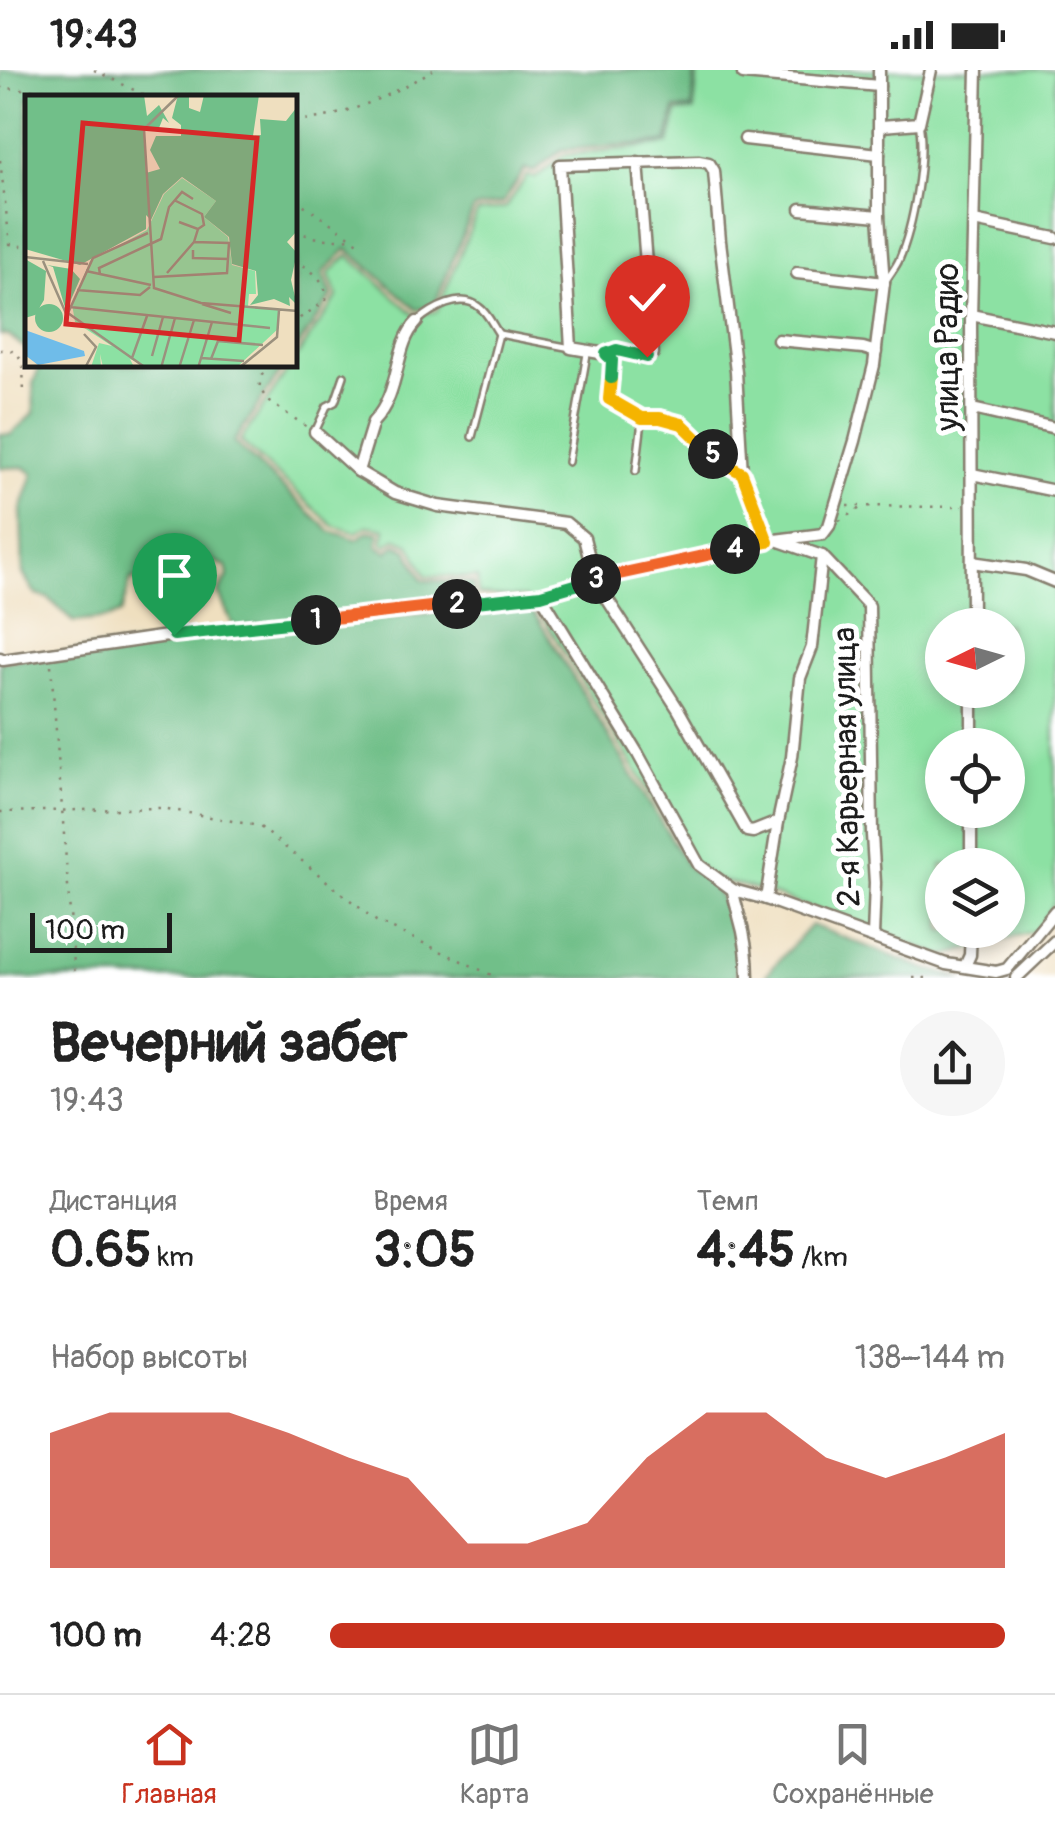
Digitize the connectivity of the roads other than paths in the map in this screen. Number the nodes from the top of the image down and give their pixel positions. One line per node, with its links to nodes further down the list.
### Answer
1 (879, 70): 5 (street)
2 (931, 70): 6 (street)
3 (977, 70): 13 (street, улица Радио)
4 (743, 74): 5 (street)
5 (879, 86): 7 (street)
6 (919, 123): 7 (street); 16 (lane)
7 (879, 132): 9 (street)
8 (746, 139): 9 (street)
9 (879, 154): 12 (street)
10 (638, 162): 22 (street); 25 (street); 35 (street)
11 (801, 209): 12 (street)
12 (879, 216): 16 (street)
13 (974, 221): 14 (street); 17 (street, улица Радио)
14 (1055, 238)
15 (796, 273): 16 (street)
16 (884, 283): 24 (street)
17 (972, 315): 19 (street); 27 (street, улица Радио)
18 (417, 322): 20 (lane); 33 (street)
19 (1055, 332)
20 (500, 334): 22 (lane); 31 (lane)
21 (778, 340): 24 (street)
22 (570, 348): 23 (street)
23 (587, 351): 25 (street); 32 (lane)
24 (876, 352): 38 (street)
25 (606, 354): 28 (street)
26 (344, 376): 30 (lane)
27 (972, 413): 29 (street); 36 (street, улица Радио)
28 (642, 418): 34 (lane); 35 (street)
29 (1055, 428)
30 (314, 432): 33 (street)
31 (472, 438)
32 (568, 462)
33 (358, 471): 41 (street)
34 (636, 471)
35 (742, 473): 38 (street)
36 (972, 474): 37 (street); 40 (street, улица Радио)
37 (1055, 491)
38 (771, 541): 39 (street); 41 (street)
39 (822, 556): 46 (street); 50 (street, 2-я Карьерная улица)
40 (972, 562): 42 (street); 44 (street, улица Радио)
41 (595, 580): 43 (street); 46 (street)
42 (1055, 582)
43 (541, 595): 45 (street); 47 (street)
44 (972, 608)
45 (1, 659)
46 (778, 822): 48 (street)
47 (734, 890): 48 (street); 54 (street)
48 (766, 898): 50 (street)
49 (1055, 911): 53 (street)
50 (873, 936): 53 (street)
51 (1055, 941): 55 (street)
52 (970, 948): 53 (street)
53 (965, 966)
54 (748, 978)
55 (1016, 978)

